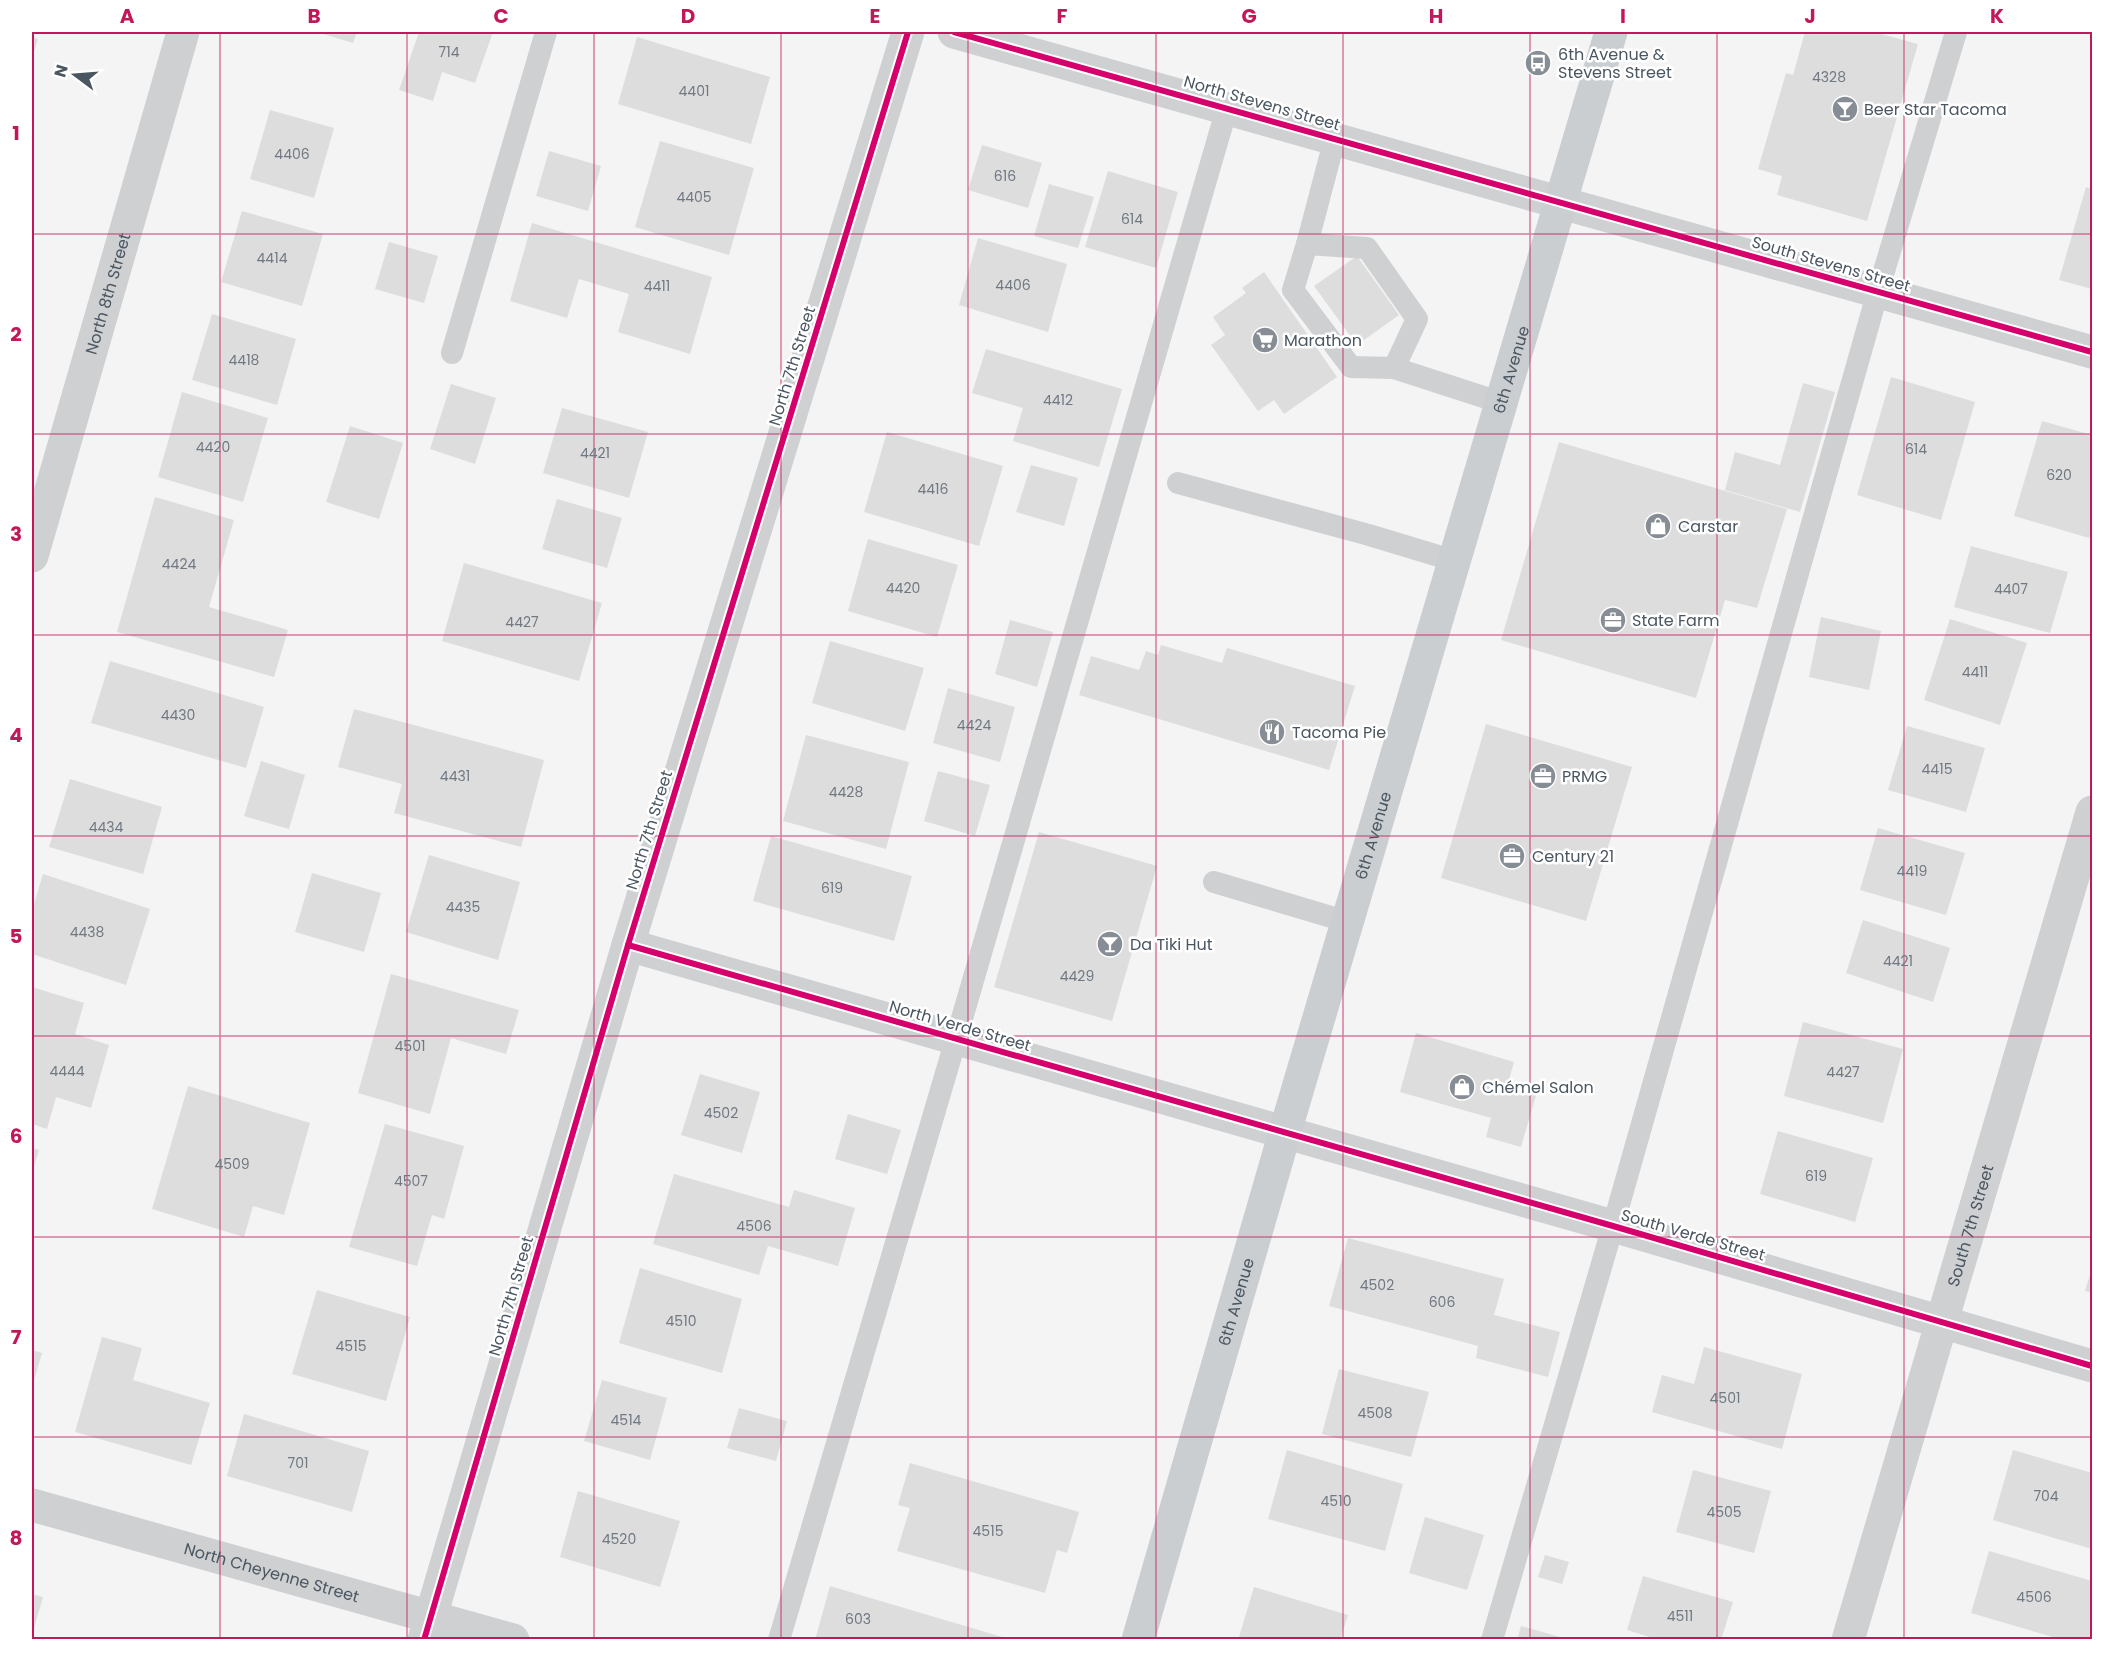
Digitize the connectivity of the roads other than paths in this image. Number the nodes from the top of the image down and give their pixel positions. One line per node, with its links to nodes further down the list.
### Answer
1 (183, 32): 18 (street, North 8th Street)
2 (546, 32): 14 (lane)
3 (908, 32): 23 (street, North 7th Street)
4 (954, 32): 7 (street, North Stevens Street)
5 (1611, 32): 10 (main road, 6th Avenue)
6 (1956, 32): 12 (lane)
7 (1021, 40): 8 (street, North Stevens Street)
8 (1227, 108): 9 (street, North Stevens Street); 24 (lane)
9 (1335, 138): 10 (street, North Stevens Street); 11 (lane)
10 (1562, 201): 12 (street, South Stevens Street); 16 (main road, 6th Avenue)
11 (1307, 244): 15 (lane); 15 (lane)
12 (1878, 291): 13 (street, South Stevens Street); 26 (lane)
13 (2092, 352)
14 (452, 353)
15 (1394, 368): 16 (lane)
16 (1502, 403): 19 (main road, 6th Avenue)
17 (1178, 483): 19 (lane)
18 (32, 556)
19 (1455, 561): 22 (main road, 6th Avenue)
20 (2092, 813): 27 (street, South 7th Street)
21 (1214, 882): 22 (lane)
22 (1348, 921): 25 (main road, 6th Avenue)
23 (628, 945): 24 (street, North Verde Street); 30 (street, North 7th Street)
24 (956, 1039): 25 (street, North Verde Street); 32 (lane)
25 (1285, 1132): 26 (street, South Verde Street); 33 (main road, 6th Avenue)
26 (1613, 1226): 27 (street, South Verde Street); 34 (lane)
27 (1941, 1322): 28 (street, South Verde Street); 35 (street, South 7th Street)
28 (2092, 1366)
29 (32, 1505): 30 (street, North Cheyenne Street)
30 (427, 1628): 31 (street, North Cheyenne Street)
31 (513, 1640)
32 (779, 1640)
33 (1138, 1640)
34 (1492, 1640)
35 (1848, 1640)

